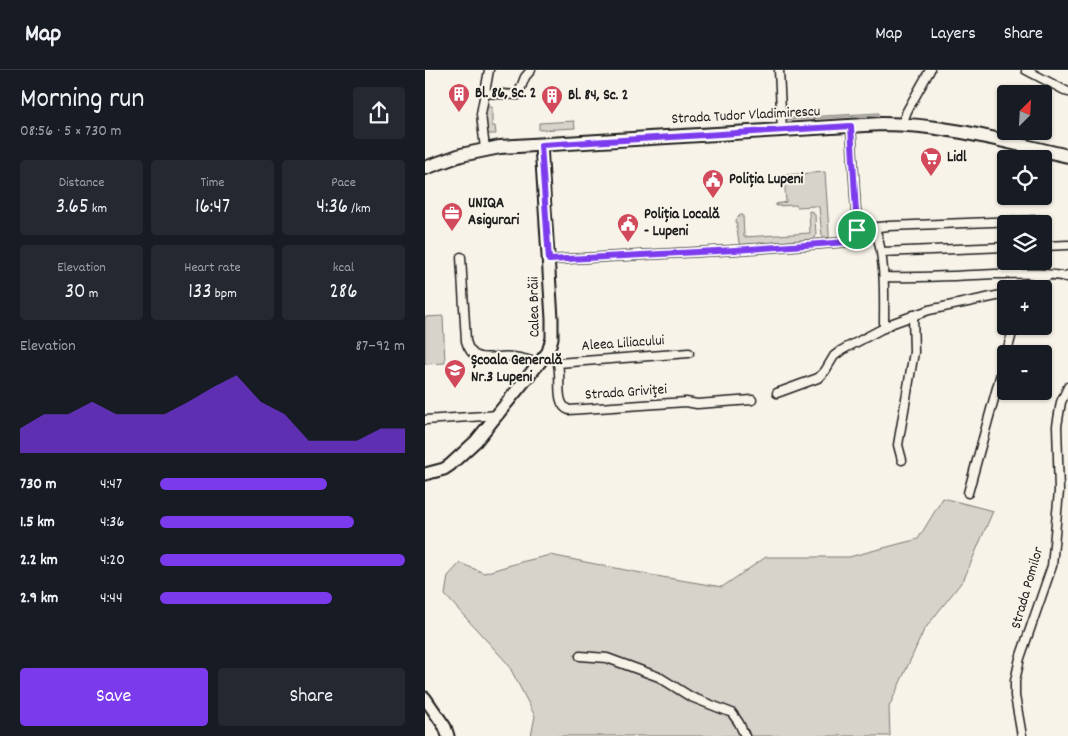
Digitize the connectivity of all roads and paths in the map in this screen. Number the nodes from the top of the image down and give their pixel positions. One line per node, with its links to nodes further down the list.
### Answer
1 (489, 70): 7 (street)
2 (531, 70): 7 (street)
3 (779, 70): 10 (street)
4 (930, 70): 8 (street)
5 (1026, 70): 6 (street)
6 (1068, 92)
7 (484, 93): 12 (street)
8 (902, 124): 9 (main road, Strada Tudor Vladimirescu); 13 (main road, Strada Tudor Vladimirescu)
9 (851, 126): 10 (main road, Strada Tudor Vladimirescu); 17 (street)
10 (782, 130): 11 (main road, Strada Tudor Vladimirescu)
11 (541, 145): 12 (main road, Strada Tudor Vladimirescu); 23 (main road, Calea Brăii)
12 (485, 150): 14 (main road, Strada Tudor Vladimirescu)
13 (1068, 156)
14 (425, 168)
15 (997, 222): 16 (street)
16 (875, 228): 17 (street); 21 (street)
17 (857, 232): 23 (street)
18 (1068, 245): 19 (street)
19 (1052, 246)
20 (997, 247): 21 (street)
21 (882, 252): 26 (street)
22 (461, 257): 34 (street)
23 (549, 260): 32 (main road, Calea Brăii)
24 (1053, 274): 25 (street); 26 (street); 27 (street)
25 (1067, 276)
26 (884, 278): 30 (street)
27 (1033, 280)
28 (997, 296): 29 (street)
29 (913, 315): 30 (street); 41 (street)
30 (884, 328): 37 (street)
31 (1012, 335): 43 (street)
32 (548, 352): 34 (main road, Calea Brăii); 35 (street)
33 (689, 353): 35 (street, Aleea Liliacului)
34 (540, 363): 39 (main road, Calea Brăii)
35 (558, 363): 38 (street, Strada Griviţei)
36 (1068, 387): 48 (street, Strada Pomilor)
37 (777, 393)
38 (751, 400)
39 (499, 415): 40 (street); 42 (main road, Calea Brăii)
40 (425, 420)
41 (902, 460)
42 (425, 474)
43 (968, 493)
44 (580, 656): 47 (street)
45 (425, 698): 46 (main road)
46 (448, 736)
47 (745, 736)
48 (1022, 736)

